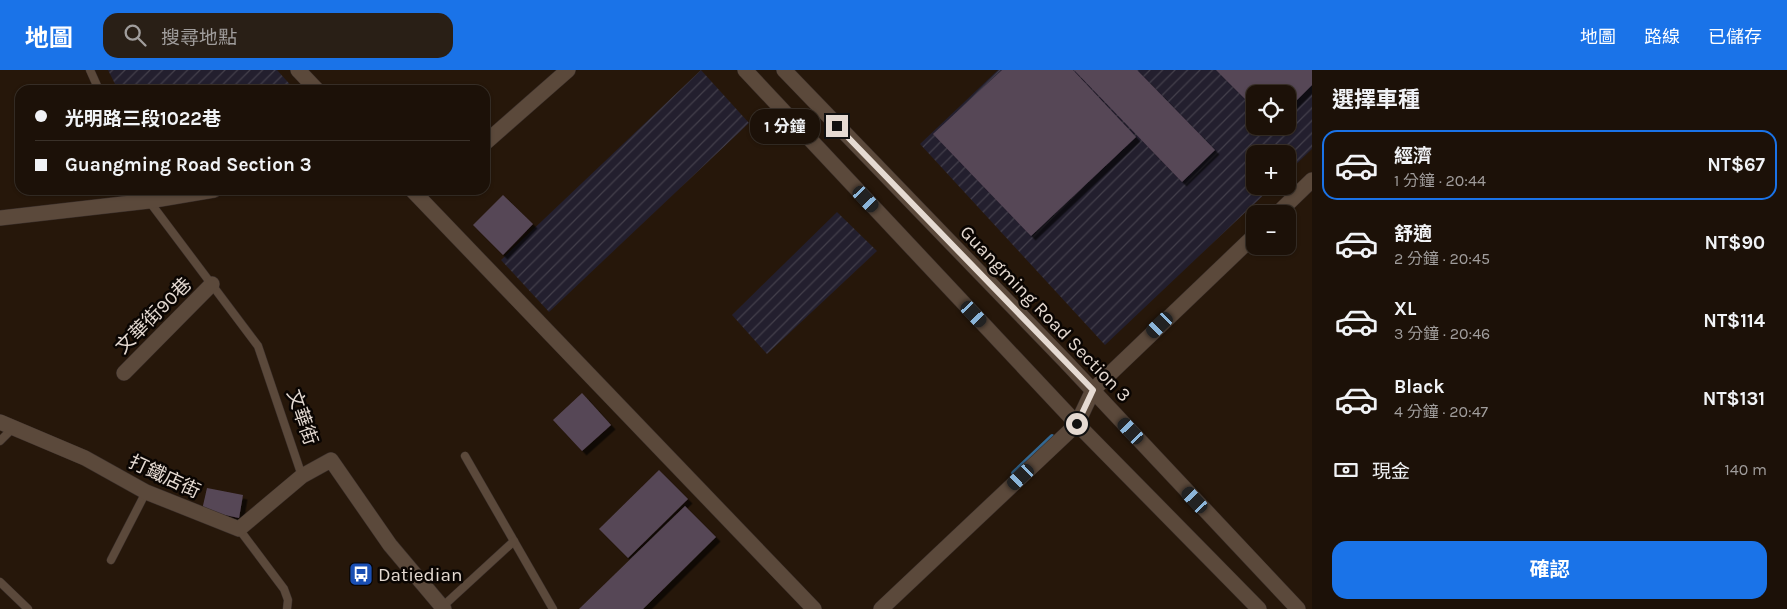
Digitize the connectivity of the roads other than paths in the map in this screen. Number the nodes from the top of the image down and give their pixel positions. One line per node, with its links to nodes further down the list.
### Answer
1 (90, 70): 6 (lane)
2 (298, 70): 7 (street)
3 (568, 70): 8 (street)
4 (745, 70): 18 (street)
5 (784, 70): 17 (street, Guangming Road Section 3)
6 (97, 85)
7 (312, 85)
8 (490, 139)
9 (1312, 180): 12 (street)
10 (147, 195): 13 (street); 15 (lane, 文華街)
11 (417, 195): 32 (street)
12 (1286, 205)
13 (0, 218)
14 (1246, 244): 17 (street)
15 (212, 284): 16 (street, 文華街90巷); 22 (lane, 文華街)
16 (124, 373)
17 (1093, 390): 18 (street); 35 (street, Guangming Road Section 3)
18 (1077, 424): 33 (street); 34 (street)
19 (7, 425): 20 (lane); 23 (street, 打鐵店街)
20 (0, 441)
21 (465, 456): 25 (lane)
22 (302, 476): 24 (street); 28 (street, 文華街)
23 (146, 492): 24 (street, 打鐵店街); 26 (lane)
24 (239, 529): 30 (lane)
25 (514, 541): 28 (lane); 31 (lane)
26 (111, 560)
27 (0, 582): 29 (lane)
28 (442, 608)
29 (28, 609)
30 (287, 609)
31 (553, 609)
32 (814, 609)
33 (881, 609)
34 (1259, 609)
35 (1298, 609)

